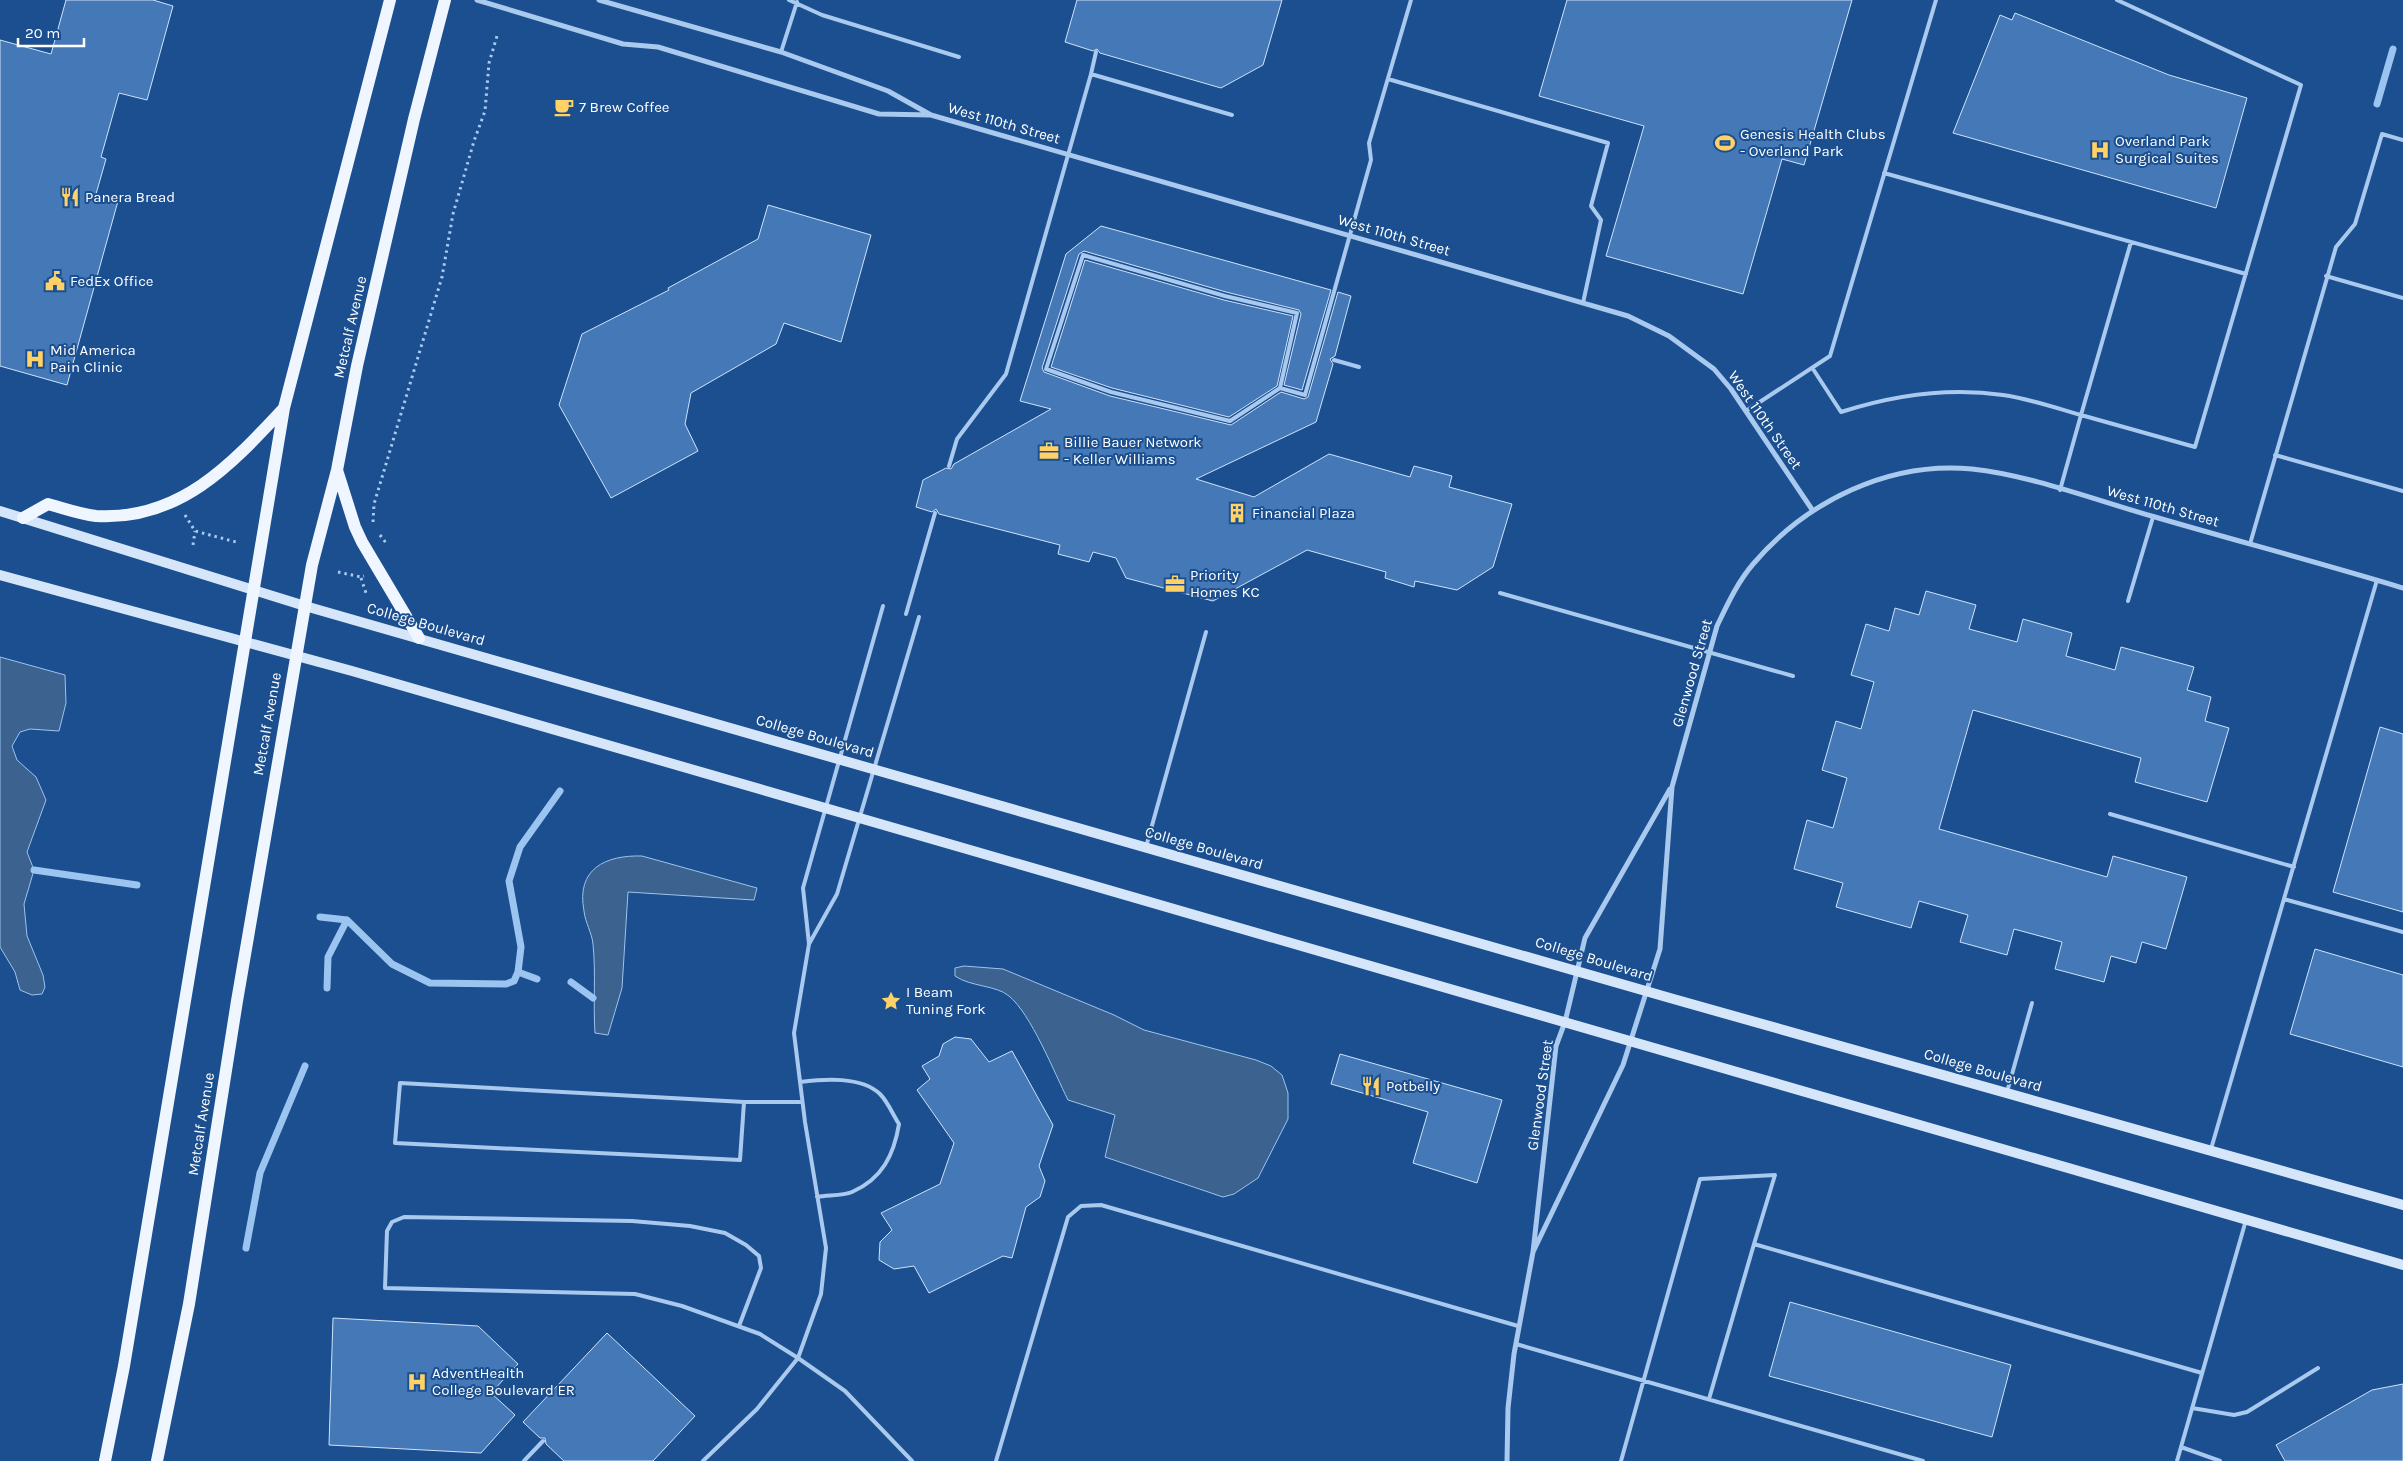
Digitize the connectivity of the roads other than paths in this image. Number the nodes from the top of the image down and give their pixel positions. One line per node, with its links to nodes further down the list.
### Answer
1 (390, 0): 30 (main road)
2 (445, 0): 35 (main road, Metcalf Avenue)
3 (476, 0): 15 (street, West 110th Street)
4 (599, 0): 10 (street, West 110th Street)
5 (789, 0): 9 (lane)
6 (1411, 0): 14 (lane)
7 (1936, 0): 19 (lane)
8 (2117, 0): 22 (lane)
9 (798, 1): 10 (lane); 12 (lane)
10 (781, 52): 15 (street, West 110th Street)
11 (1096, 52): 13 (lane)
12 (960, 57)
13 (1091, 74): 16 (lane); 18 (lane)
14 (1388, 79): 20 (lane); 25 (lane)
15 (931, 115): 18 (street, West 110th Street)
16 (1232, 115)
17 (2403, 140): 23 (lane)
18 (1066, 154): 20 (street, West 110th Street); 34 (lane)
19 (1884, 173): 21 (lane); 28 (lane)
20 (1350, 235): 25 (street, West 110th Street); 29 (lane)
21 (2131, 242): 22 (lane); 32 (lane)
22 (2246, 274): 32 (lane)
23 (2326, 276): 24 (lane); 33 (lane)
24 (2403, 298)
25 (1583, 303): 31 (street, West 110th Street)
26 (1334, 360): 27 (lane)
27 (1359, 367)
28 (1813, 369): 31 (lane); 32 (lane)
29 (1280, 388): 29 (lane)
30 (284, 408): 42 (main road); 47 (main road)
31 (1746, 411): 39 (street, West 110th Street)
32 (2082, 415): 36 (lane)
33 (2275, 455): 37 (lane); 43 (lane)
34 (949, 466)
35 (337, 470): 50 (main road, Metcalf Avenue); 55 (main road)
36 (2060, 490): 39 (street, West 110th Street); 41 (street, West 110th Street)
37 (2403, 491)
38 (0, 511): 42 (main road, College Boulevard)
39 (1813, 512): 57 (street, Glenwood Street)
40 (935, 513): 52 (lane)
41 (2153, 517): 43 (street, West 110th Street); 49 (lane)
42 (23, 518): 47 (main road, College Boulevard)
43 (2250, 544): 45 (street, West 110th Street)
44 (0, 575): 56 (main road)
45 (2377, 580): 46 (street, West 110th Street); 67 (lane)
46 (2403, 588)
47 (255, 590): 50 (main road, College Boulevard); 56 (main road)
48 (1500, 594): 57 (lane)
49 (2128, 601)
50 (305, 606): 55 (main road, College Boulevard); 58 (main road, Metcalf Avenue)
51 (883, 606): 60 (lane)
52 (906, 614)
53 (919, 617): 61 (lane)
54 (1206, 632): 66 (lane)
55 (418, 638): 60 (main road, College Boulevard)
56 (246, 642): 58 (main road); 98 (main road)
57 (1710, 652): 59 (lane); 62 (street, Glenwood Street)
58 (295, 656): 63 (main road); 99 (main road, Metcalf Avenue)
59 (1793, 676)
60 (840, 759): 61 (main road, College Boulevard); 63 (lane)
61 (873, 768): 65 (lane); 66 (main road, College Boulevard)
62 (1672, 786): 71 (street, Glenwood Street); 72 (street, Glenwood Street)
63 (826, 808): 65 (main road); 70 (lane)
64 (2110, 814): 67 (lane)
65 (859, 818): 70 (lane); 74 (main road)
66 (1146, 847): 71 (main road, College Boulevard)
67 (2294, 867): 68 (lane)
68 (2284, 899): 69 (lane); 80 (lane)
69 (2403, 932)
70 (809, 944): 76 (lane)
71 (1578, 971): 72 (main road, College Boulevard); 74 (street, Glenwood Street)
72 (1647, 991): 75 (street, Glenwood Street); 77 (main road, College Boulevard)
73 (2032, 1003): 77 (lane)
74 (1566, 1022): 75 (main road); 85 (street, Glenwood Street)
75 (1630, 1042): 83 (main road); 85 (street, Glenwood Street)
76 (800, 1082): 79 (lane); 81 (lane)
77 (2007, 1093): 80 (main road, College Boulevard)
78 (744, 1102): 78 (lane); 79 (lane)
79 (802, 1102): 81 (lane)
80 (2211, 1150): 82 (main road, College Boulevard)
81 (817, 1197): 90 (lane)
82 (2403, 1205)
83 (2246, 1220): 86 (main road); 92 (lane)
84 (1754, 1244): 92 (lane); 93 (lane); 94 (lane)
85 (1533, 1252): 88 (street, Glenwood Street)
86 (2403, 1265)
87 (739, 1326): 87 (lane); 90 (lane)
88 (1518, 1326): 89 (street, Glenwood Street); 103 (lane)
89 (1516, 1344): 93 (lane); 104 (street, Glenwood Street)
90 (798, 1358): 101 (lane); 102 (lane)
91 (2318, 1368): 95 (lane)
92 (2202, 1373): 95 (lane)
93 (1643, 1380): 94 (lane); 105 (lane)
94 (1709, 1399): 106 (lane)
95 (2192, 1408): 97 (lane)
96 (543, 1441): 100 (lane)
97 (2181, 1447): 107 (lane); 108 (lane)
98 (105, 1461)
99 (157, 1461)
100 (524, 1461)
101 (703, 1461)
102 (912, 1461)
103 (996, 1461)
104 (1507, 1461)
105 (1621, 1461)
106 (1924, 1461)
107 (2177, 1461)
108 (2220, 1461)

